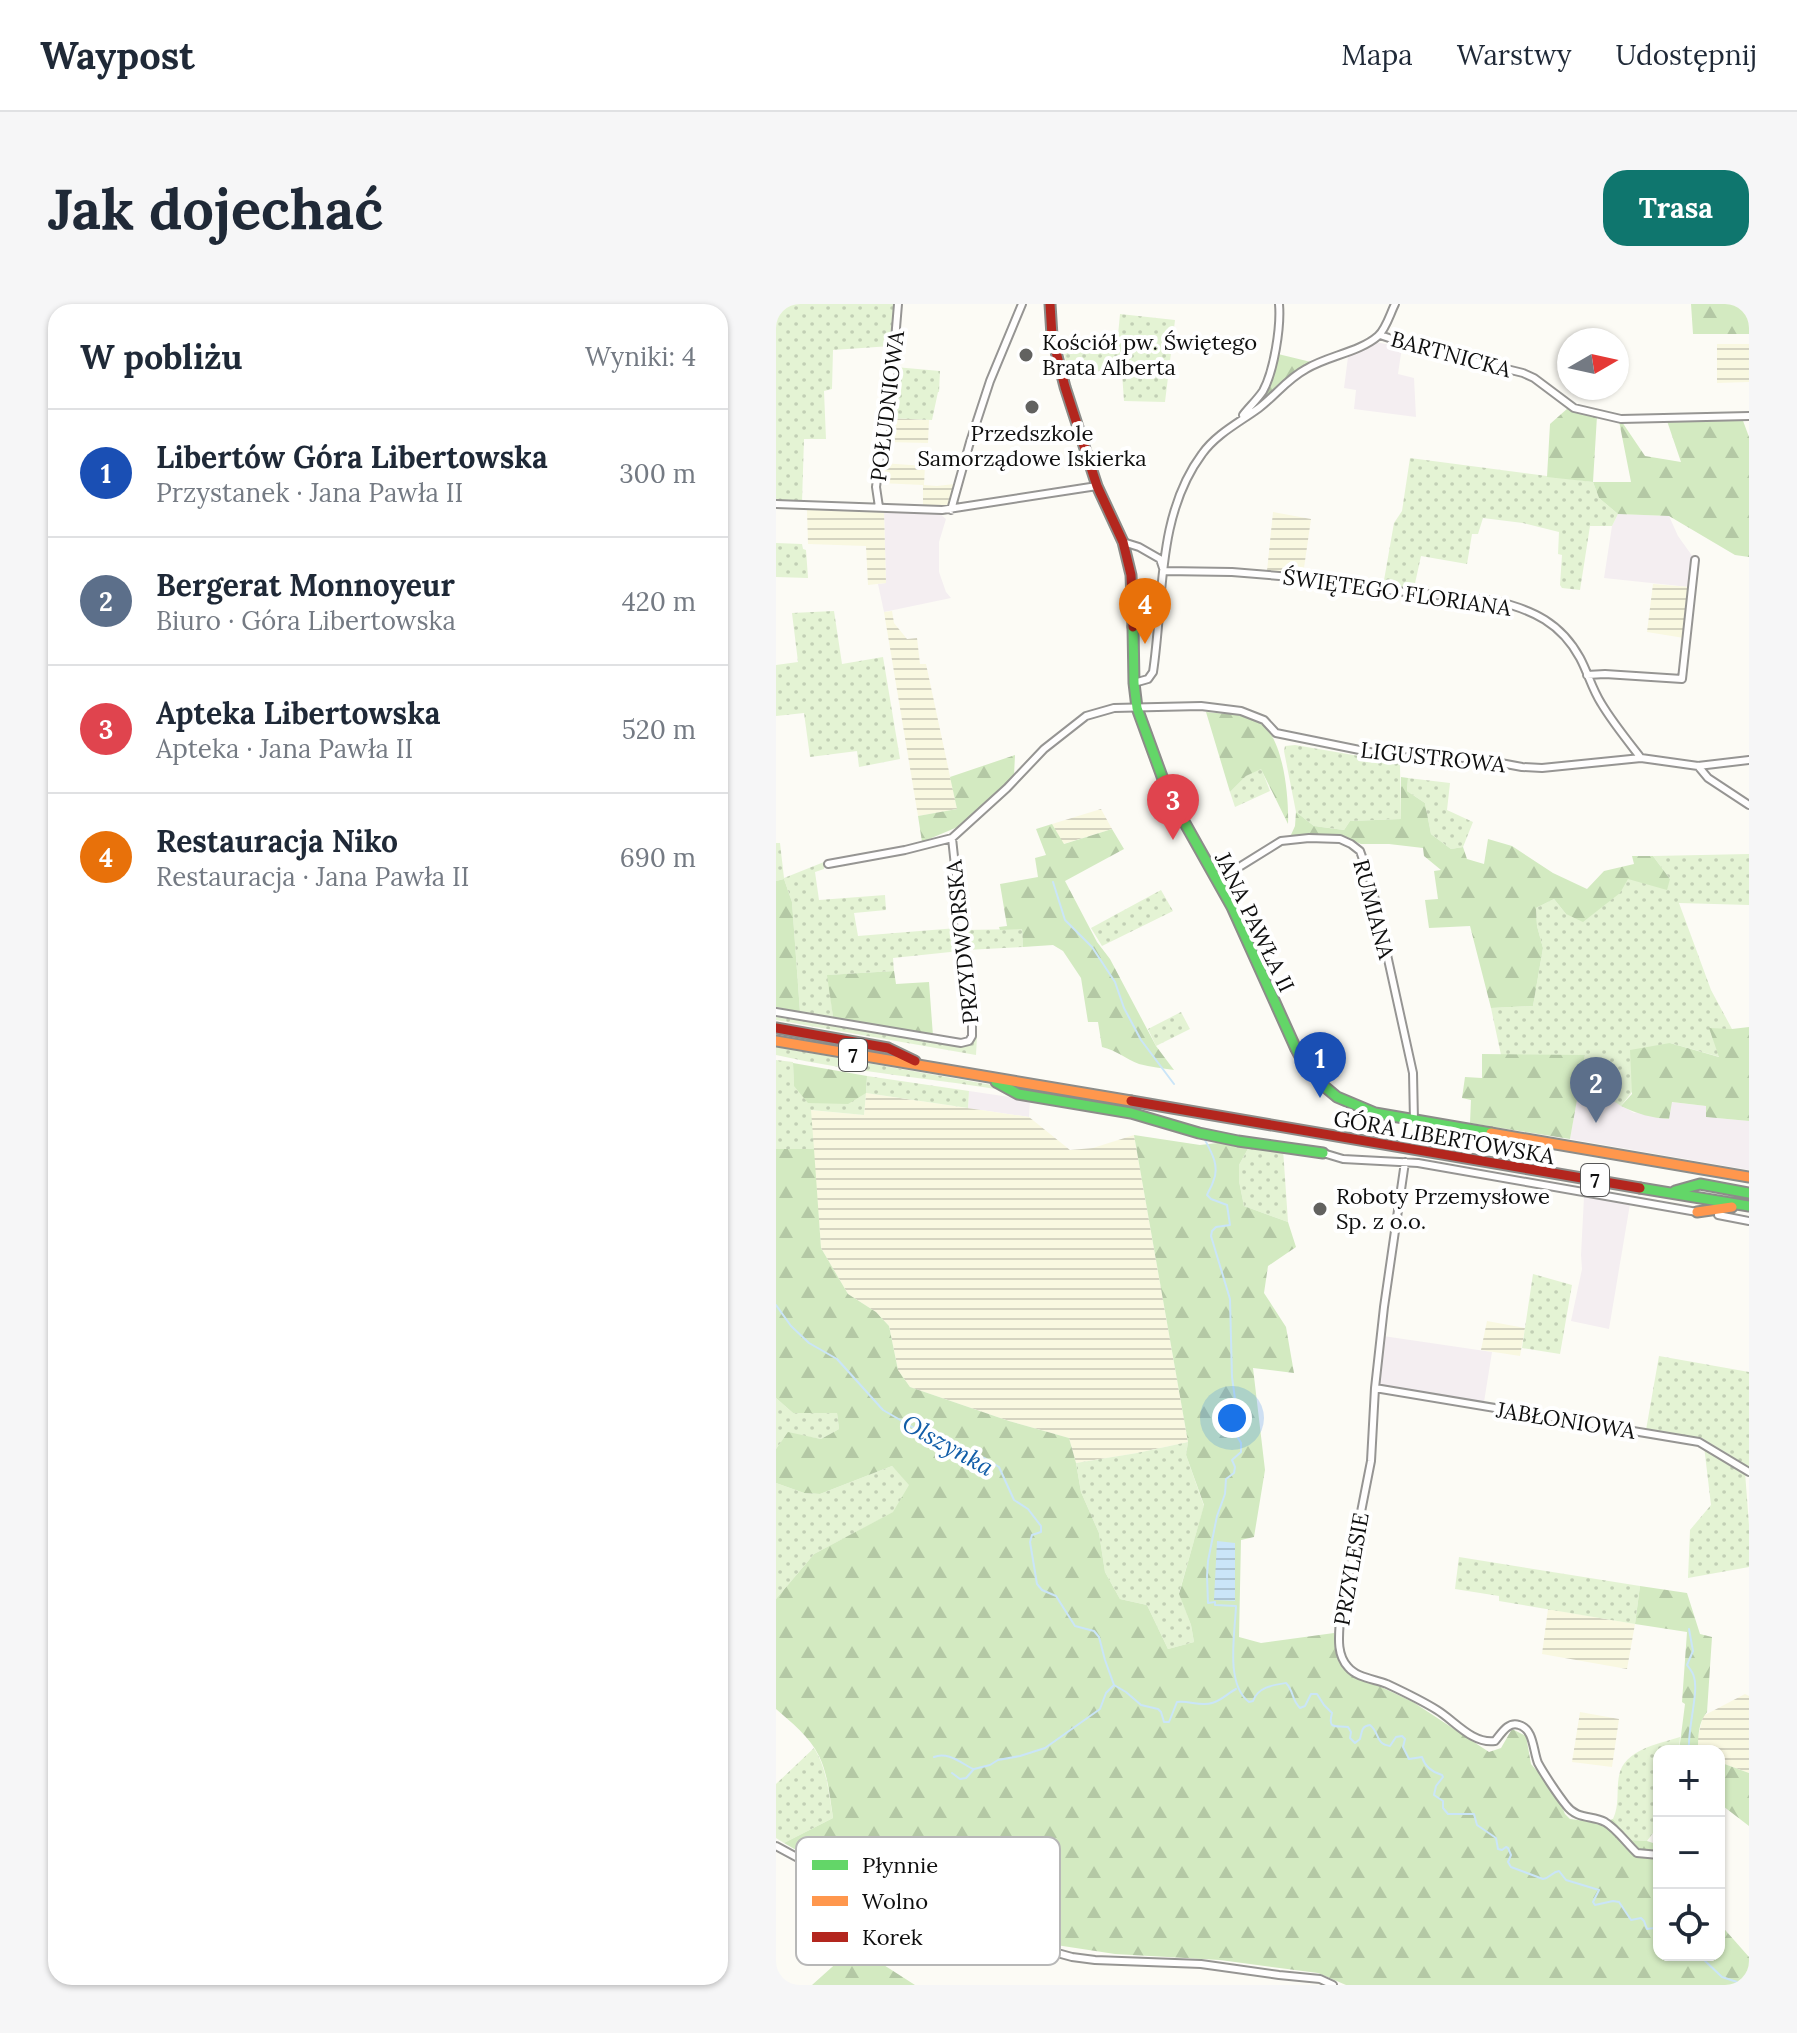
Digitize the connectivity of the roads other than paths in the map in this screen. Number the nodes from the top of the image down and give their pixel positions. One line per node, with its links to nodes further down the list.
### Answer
1 (898, 304): 11 (street, POŁUDNIOWA)
2 (1022, 304): 12 (street)
3 (1050, 304): 9 (main road, JANA PAWŁA II)
4 (1279, 304): 8 (street)
5 (1395, 304): 6 (street)
6 (1380, 335): 7 (street, BARTNICKA); 8 (street)
7 (1749, 416)
8 (1241, 419): 15 (street)
9 (1097, 486): 12 (street); 13 (main road, JANA PAWŁA II)
10 (776, 504): 11 (street)
11 (879, 507): 12 (street)
12 (951, 510)
13 (1123, 542): 15 (street); 17 (main road, JANA PAWŁA II)
14 (1695, 560): 16 (street)
15 (1164, 571): 16 (street, ŚWIĘTEGO FLORIANA); 17 (street)
16 (1587, 675): 19 (street, ŚWIĘTEGO FLORIANA)
17 (1134, 683): 18 (main road, JANA PAWŁA II)
18 (1137, 708): 19 (street, LIGUSTROWA); 23 (street, PRZYDWORSKA); 25 (main road, JANA PAWŁA II)
19 (1641, 758): 21 (street)
20 (1749, 760): 21 (street)
21 (1698, 766): 22 (street)
22 (1749, 805)
23 (952, 838): 24 (street, PRZYDWORSKA); 26 (street, PRZYDWORSKA)
24 (828, 864)
25 (1215, 878): 31 (main road, JANA PAWŁA II); 31 (street, RUMIANA)
26 (776, 1012)
27 (776, 1028): 29 (main road, GÓRA LIBERTOWSKA / 7)
28 (776, 1041): 29 (main road, GÓRA LIBERTOWSKA / 7)
29 (931, 1068): 30 (main road, GÓRA LIBERTOWSKA / 7)
30 (989, 1078): 32 (main road, 7); 35 (main road, GÓRA LIBERTOWSKA / 7)
31 (1414, 1121): 34 (main road, GÓRA LIBERTOWSKA)
32 (1323, 1153): 33 (street, GÓRA LIBERTOWSKA)
33 (1405, 1162): 38 (street, GÓRA LIBERTOWSKA); 41 (street, PRZYLESIE)
34 (1749, 1177)
35 (1667, 1192): 36 (main road, GÓRA LIBERTOWSKA / 7); 37 (main road, GÓRA LIBERTOWSKA / 7)
36 (1749, 1193)
37 (1746, 1206): 38 (main road)
38 (1697, 1212)
39 (1718, 1215): 40 (street)
40 (1749, 1221)
41 (1375, 1388): 42 (street, JABŁONIOWA); 44 (street, PRZYLESIE)
42 (1749, 1472)
43 (776, 1846): 45 (street)
44 (1653, 1854)
45 (796, 1856)
46 (1060, 1954): 47 (street)
47 (1333, 1985)

